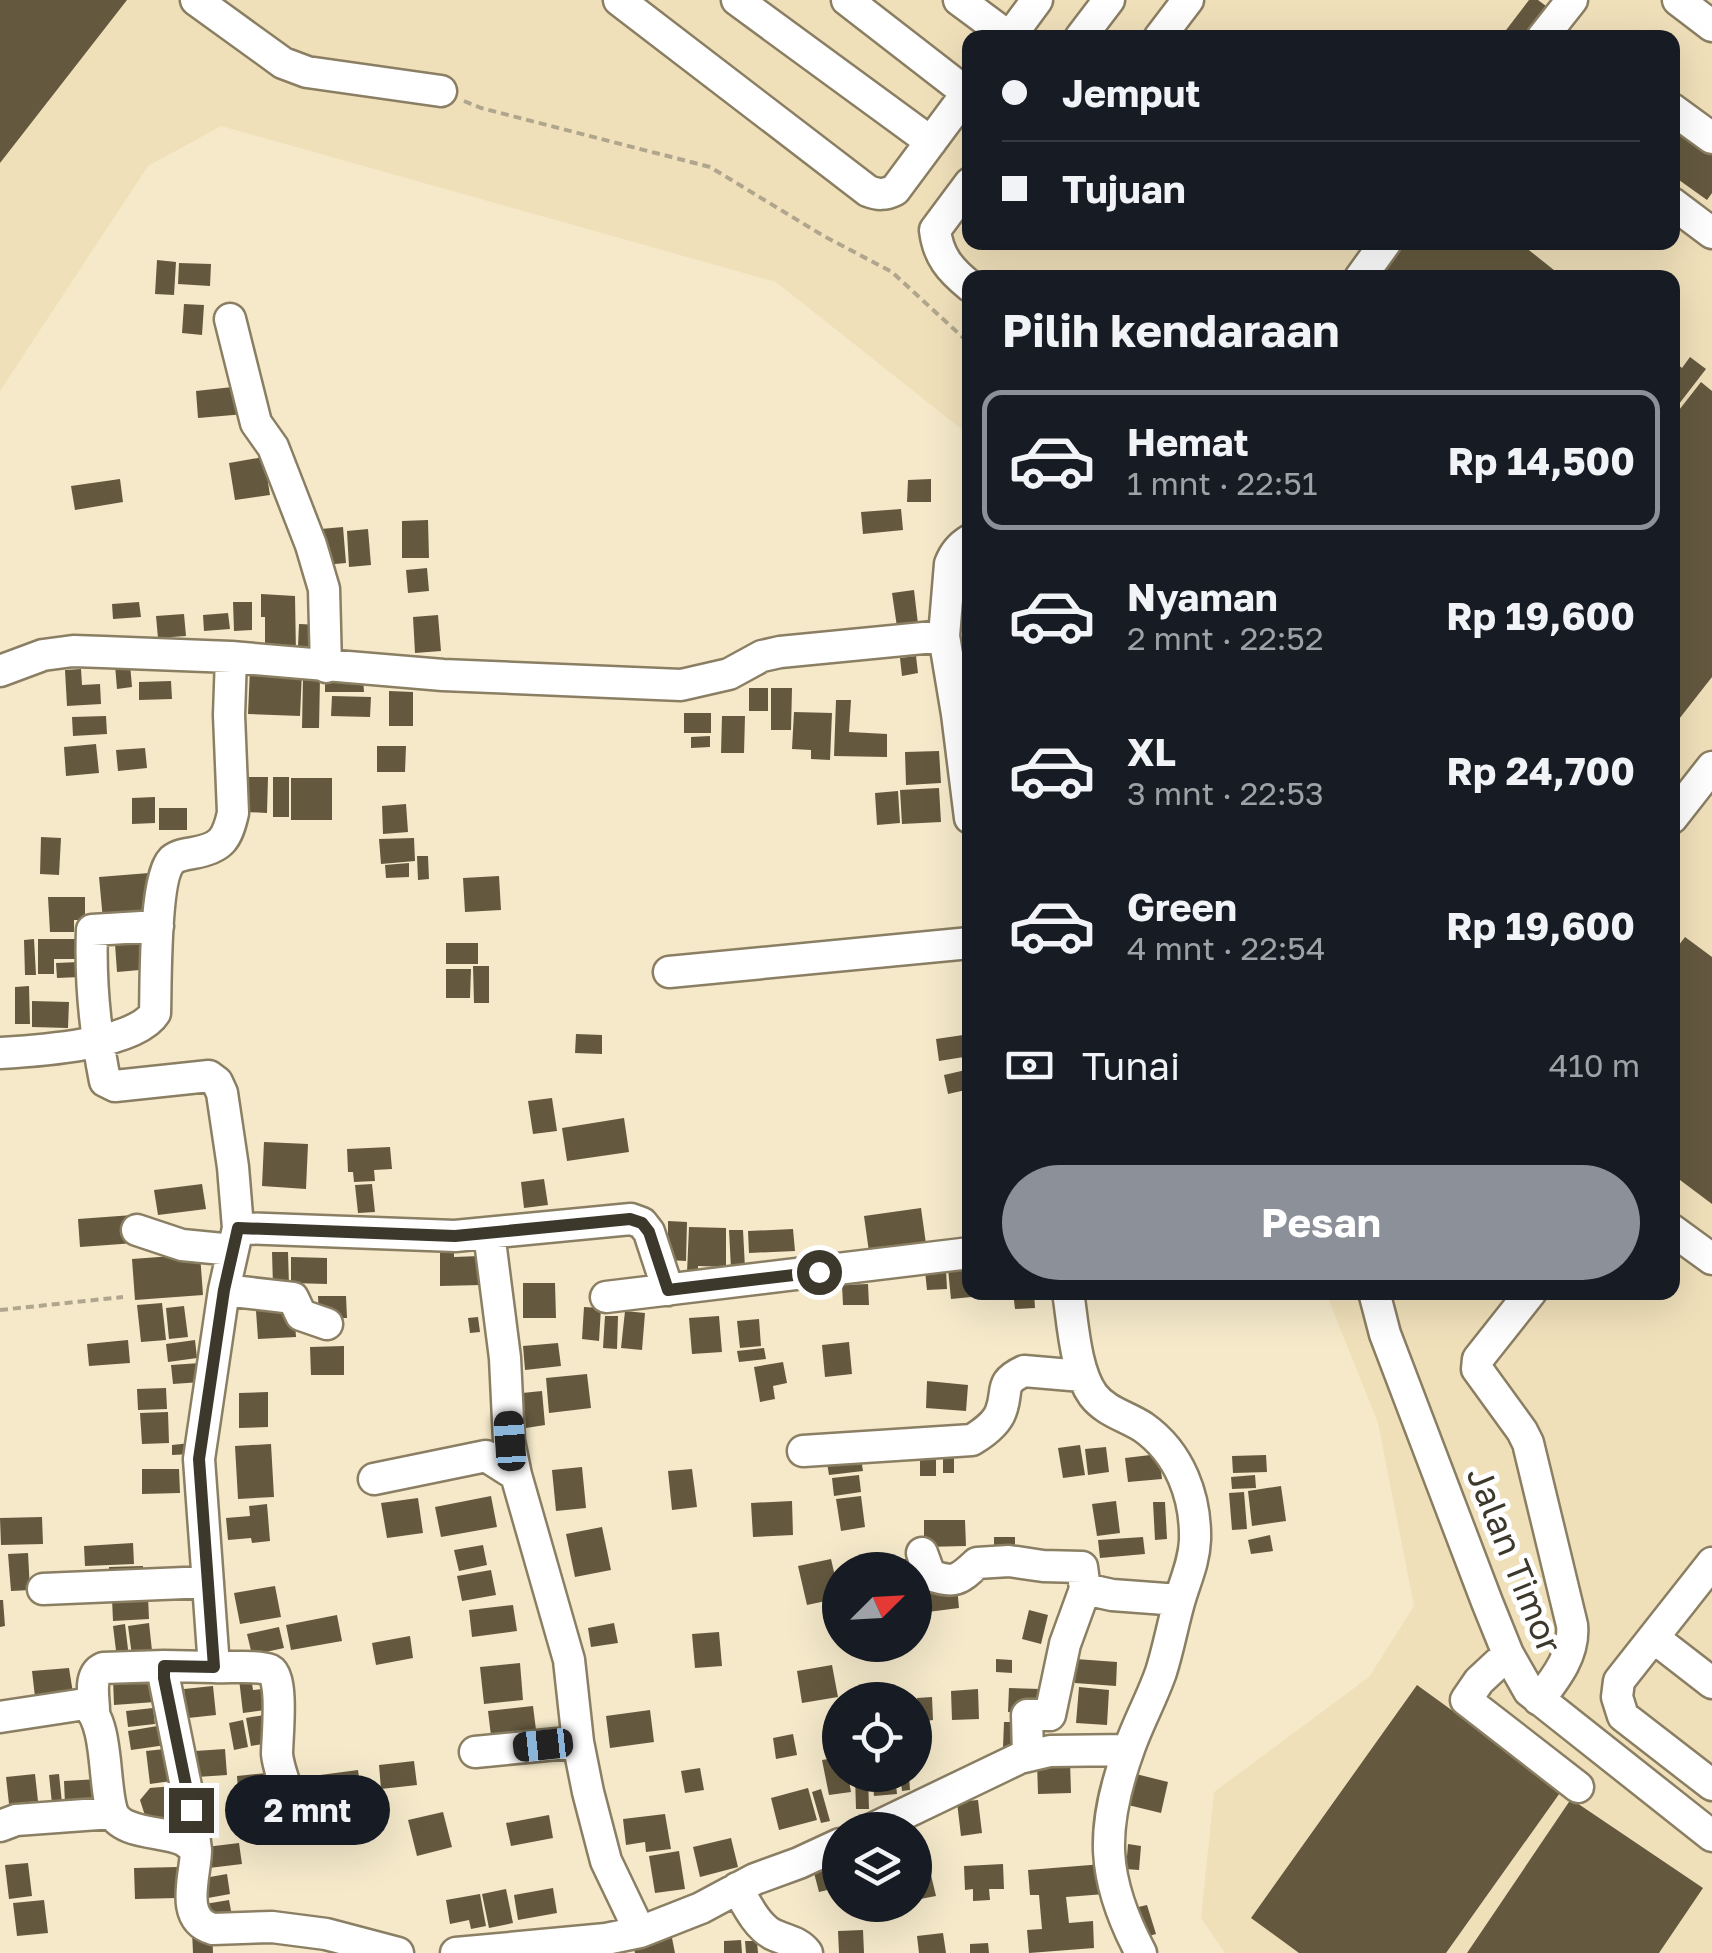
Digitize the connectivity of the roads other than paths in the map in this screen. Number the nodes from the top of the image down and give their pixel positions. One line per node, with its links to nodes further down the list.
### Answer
1 (196, 0): 18 (street)
2 (619, 0): 22 (street)
3 (737, 0): 22 (street)
4 (846, 0): 17 (street)
5 (959, 0): 12 (street)
6 (1037, 0): 13 (street)
7 (1108, 0): 14 (street)
8 (1188, 0): 15 (street)
9 (1572, 0): 16 (street)
10 (1678, 0): 11 (street)
11 (1712, 26)
12 (1000, 30)
13 (1014, 30)
14 (1086, 30)
15 (1165, 30)
16 (1548, 30)
17 (962, 86)
18 (441, 92)
19 (962, 100): 22 (street)
20 (1680, 115): 21 (street)
21 (1712, 138)
22 (931, 142)
23 (962, 194): 26 (street)
24 (1680, 209): 25 (street)
25 (1712, 233)
26 (962, 280)
27 (230, 319): 32 (street)
28 (962, 544): 29 (street)
29 (944, 636): 32 (street); 33 (street)
30 (231, 657): 31 (street); 32 (street); 36 (street)
31 (2, 665)
32 (326, 667)
33 (962, 754)
34 (1712, 767): 35 (street)
35 (1680, 808)
36 (158, 926): 39 (street); 39 (street)
37 (962, 944): 38 (street)
38 (670, 972)
39 (97, 1042): 40 (street); 44 (street)
40 (0, 1053)
41 (136, 1230): 44 (street)
42 (489, 1233): 44 (street); 48 (street); 56 (street)
43 (1680, 1236): 46 (street)
44 (236, 1239): 47 (street)
45 (962, 1254): 48 (street)
46 (1712, 1259)
47 (224, 1290): 53 (street); 60 (street)
48 (668, 1290): 49 (street)
49 (606, 1298)
50 (1069, 1300): 54 (street)
51 (1376, 1300): 65 (street, Jalan Timor)
52 (1525, 1300): 69 (street)
53 (327, 1324)
54 (1082, 1376): 55 (street); 63 (street)
55 (804, 1451)
56 (516, 1475): 57 (street); 72 (street)
57 (374, 1478)
58 (1710, 1570): 64 (street)
59 (932, 1576): 61 (street)
60 (208, 1582): 62 (street); 67 (street)
61 (1085, 1588): 63 (street); 75 (street)
62 (43, 1589)
63 (1179, 1600): 73 (street)
64 (1654, 1638): 68 (street); 77 (street)
65 (1508, 1654): 69 (street, Jalan Timor); 78 (street)
66 (164, 1666): 67 (street); 70 (street); 83 (street)
67 (214, 1667): 76 (street)
68 (1712, 1683)
69 (1539, 1700): 82 (street, Jalan Timor)
70 (94, 1711): 71 (street); 80 (street)
71 (0, 1718)
72 (578, 1742): 74 (street); 86 (street)
73 (1128, 1750): 75 (street); 92 (street)
74 (475, 1752)
75 (1028, 1756): 79 (street)
76 (285, 1785)
77 (1712, 1785)
78 (1578, 1787)
79 (908, 1812)
80 (112, 1813): 81 (street); 83 (street)
81 (0, 1826)
82 (1712, 1836)
83 (196, 1850): 87 (street)
84 (822, 1852): 85 (street)
85 (737, 1888): 86 (street); 91 (street)
86 (640, 1932): 88 (street)
87 (325, 1944): 89 (street)
88 (606, 1946): 90 (street)
89 (398, 1953)
90 (456, 1953)
91 (808, 1953)
92 (1141, 1953)

